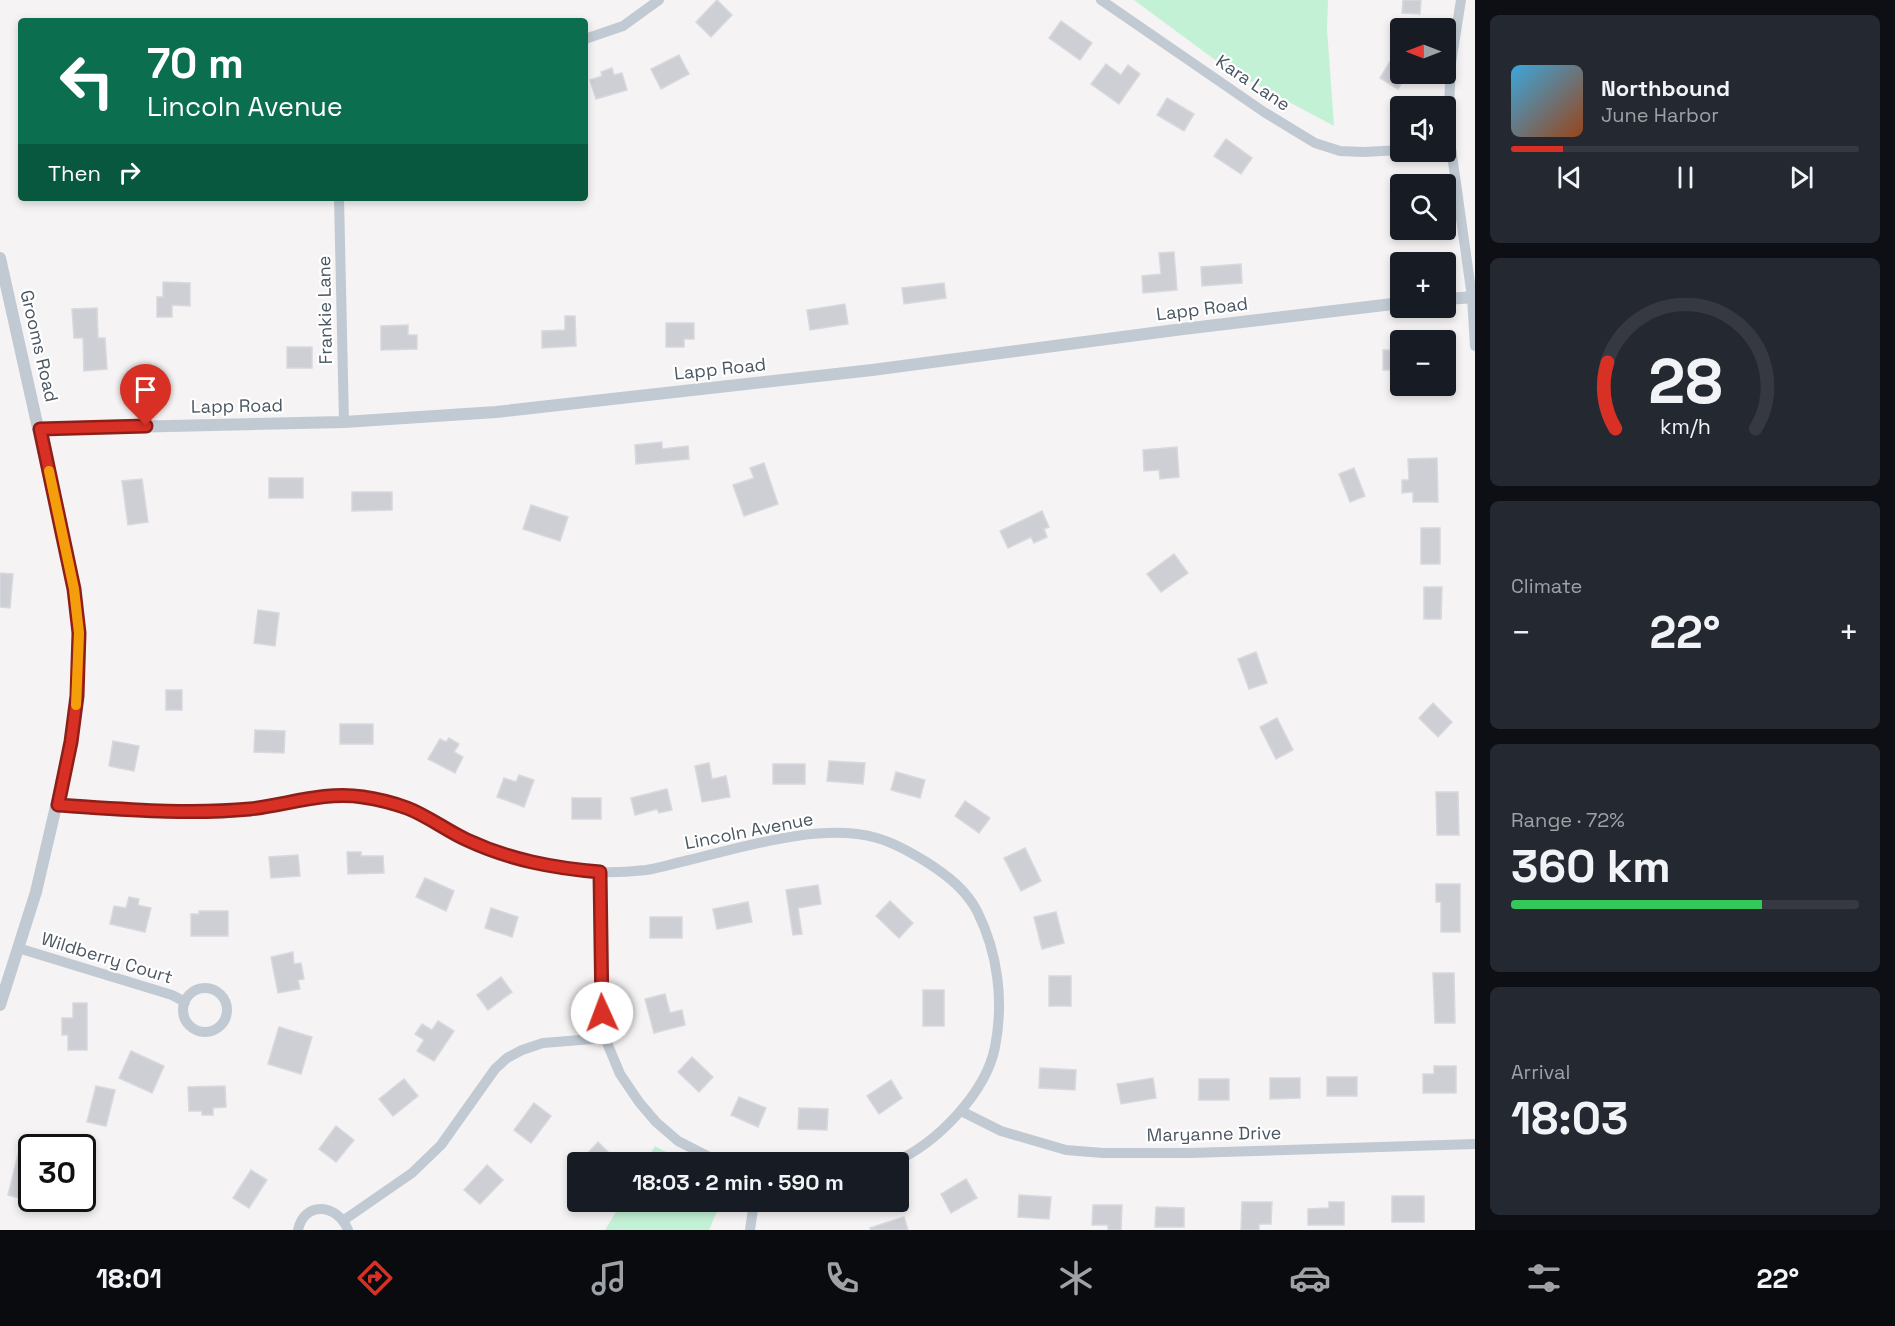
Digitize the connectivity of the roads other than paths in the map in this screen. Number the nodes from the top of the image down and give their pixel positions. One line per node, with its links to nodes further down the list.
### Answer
1 (659, 0): 4 (street)
2 (1101, 0): 6 (street, Kara Lane)
3 (1461, 0): 5 (street)
4 (588, 38)
5 (1450, 96)
6 (1390, 150)
7 (1450, 162): 10 (street)
8 (339, 201): 14 (street, Frankie Lane)
9 (0, 258): 15 (street, Grooms Road)
10 (1473, 297): 11 (street); 13 (street)
11 (1456, 298)
12 (1390, 304): 14 (street, Lapp Road)
13 (1475, 346)
14 (344, 422): 15 (street, Lapp Road)
15 (40, 429): 16 (street, Grooms Road)
16 (58, 805): 17 (street, Lincoln Avenue); 18 (street, Grooms Road)
17 (600, 872): 21 (street); 22 (street, Lincoln Avenue)
18 (18, 948): 19 (street, Wildberry Court); 20 (street, Grooms Road)
19 (185, 1002): 19 (street, Wildberry Court)
20 (0, 1005)
21 (605, 1038): 24 (street); 27 (street)
22 (961, 1111): 23 (street, Maryanne Drive); 25 (street, Lincoln Avenue)
23 (1475, 1144)
24 (698, 1152)
25 (909, 1155)
26 (753, 1212): 29 (street)
27 (346, 1225): 28 (street)
28 (298, 1230)
29 (750, 1230)

